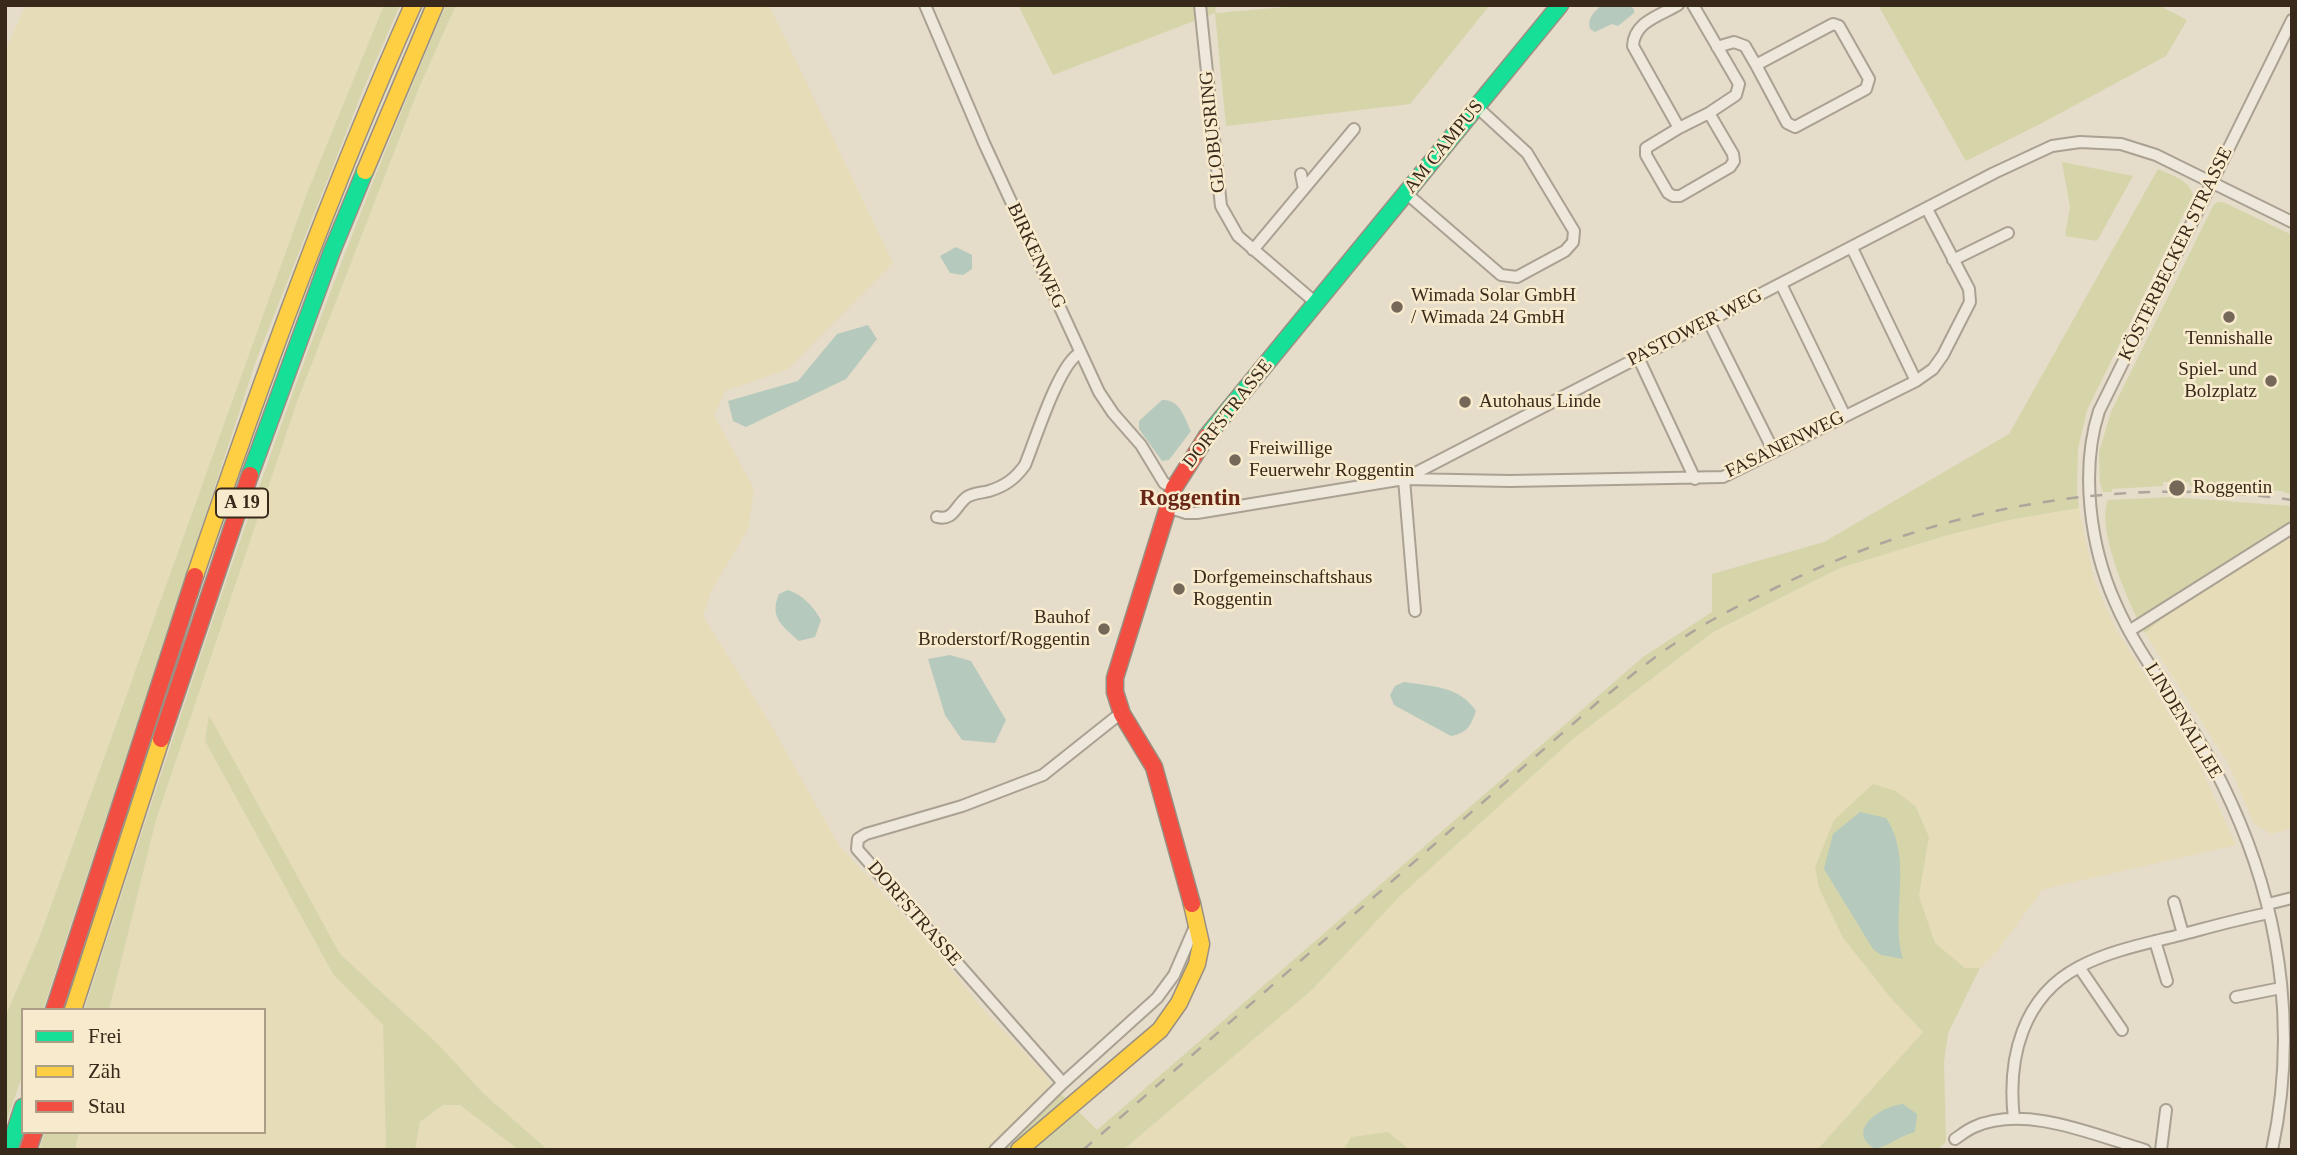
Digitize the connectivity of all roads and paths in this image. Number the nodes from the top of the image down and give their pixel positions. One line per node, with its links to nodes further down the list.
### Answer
1 (413, 5): 54 (main road, A 19)
2 (435, 5): 55 (main road, A 19)
3 (925, 5): 29 (street, BIRKENWEG)
4 (1200, 5): 23 (street, GLOBUSRING)
5 (1560, 5): 11 (main road, AM CAMPUS)
6 (1678, 5): 13 (street)
7 (1693, 5): 9 (street)
8 (2292, 20): 16 (street, KÖSTERBECKER STRASSE)
9 (1717, 47): 10 (street); 12 (street)
10 (1756, 65): 10 (street)
11 (1477, 107): 18 (main road, AM CAMPUS); 18 (street)
12 (1709, 113): 13 (street); 13 (street)
13 (1679, 128)
14 (1354, 130): 17 (street)
15 (1301, 174): 17 (street)
16 (2212, 183): 19 (street, PASTOWER WEG); 20 (street, PASTOWER WEG); 37 (street, KÖSTERBECKER STRASSE)
17 (1304, 189): 23 (street)
18 (1406, 193): 26 (main road, AM CAMPUS)
19 (1927, 209): 22 (street, PASTOWER WEG); 24 (street, FASANENWEG)
20 (2292, 222)
21 (2008, 233): 24 (street)
22 (1852, 248): 25 (street, PASTOWER WEG); 31 (street)
23 (1253, 250): 27 (street, GLOBUSRING)
24 (1953, 260): 31 (street, FASANENWEG)
25 (1781, 284): 28 (street, PASTOWER WEG); 32 (street)
26 (1328, 289): 27 (main road, DORFSTRASSE)
27 (1316, 303): 36 (main road, DORFSTRASSE)
28 (1708, 320): 30 (street, PASTOWER WEG); 33 (street)
29 (1080, 353): 36 (street, BIRKENWEG); 39 (street)
30 (1638, 357): 34 (street, PASTOWER WEG); 35 (street)
31 (1916, 381): 32 (street, FASANENWEG)
32 (1845, 416): 33 (street, FASANENWEG)
33 (1774, 452): 35 (street, FASANENWEG)
34 (1404, 479): 35 (street, FASANENWEG); 38 (street, PASTOWER WEG); 41 (street)
35 (1695, 479)
36 (1174, 488): 38 (main road, DORFSTRASSE)
37 (2090, 496): 42 (street, LINDENALLEE)
38 (1167, 507): 43 (main road, DORFSTRASSE)
39 (937, 517)
40 (2292, 528): 42 (street)
41 (1415, 611)
42 (2129, 631): 46 (street, LINDENALLEE)
43 (1121, 713): 47 (main road, DORFSTRASSE); 57 (street, DORFSTRASSE)
44 (2292, 898): 46 (street)
45 (2174, 902): 48 (street)
46 (2269, 908): 48 (street); 52 (street, LINDENALLEE)
47 (1197, 922): 57 (street); 64 (main road, DORFSTRASSE)
48 (2183, 934): 49 (street)
49 (2155, 941): 50 (street); 51 (street)
50 (2079, 967): 56 (street); 60 (street)
51 (2167, 981)
52 (2281, 988): 53 (street); 67 (street, LINDENALLEE)
53 (2236, 997)
54 (55, 1008)
55 (75, 1008)
56 (2122, 1030)
57 (1063, 1083): 63 (street)
58 (2166, 1110): 66 (street)
59 (21, 1113): 62 (main road)
60 (2014, 1119): 61 (street); 65 (street)
61 (1955, 1139)
62 (9, 1150)
63 (995, 1150)
64 (1019, 1150)
65 (2145, 1150)
66 (2161, 1150)
67 (2272, 1150)

